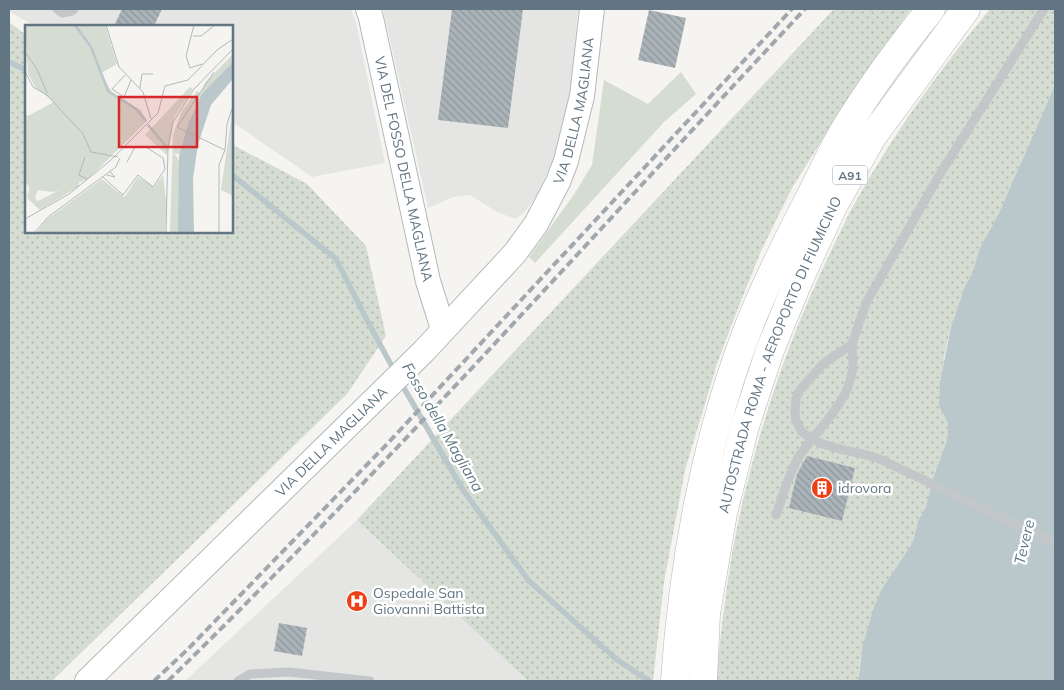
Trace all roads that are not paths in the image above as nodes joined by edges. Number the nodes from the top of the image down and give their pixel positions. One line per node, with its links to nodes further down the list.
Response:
1 (57, 9): 2 (lane)
2 (74, 9)
3 (368, 9): 8 (main road, VIA DEL FOSSO DELLA MAGLIANA)
4 (592, 9): 8 (main road, VIA DELLA MAGLIANA)
5 (931, 9): 15 (highway, AUTOSTRADA ROMA - AEROPORTO DI FIUMICINO / A91)
6 (966, 9): 16 (highway, AUTOSTRADA ROMA - AEROPORTO DI FIUMICINO / A91)
7 (1044, 9): 9 (lane)
8 (443, 329): 12 (main road, VIA DELLA MAGLIANA)
9 (852, 344): 10 (lane); 11 (lane, bridge)
10 (776, 515)
11 (1055, 542)
12 (87, 681)
13 (238, 681): 14 (lane)
14 (370, 681)
15 (675, 681)
16 (703, 681)

